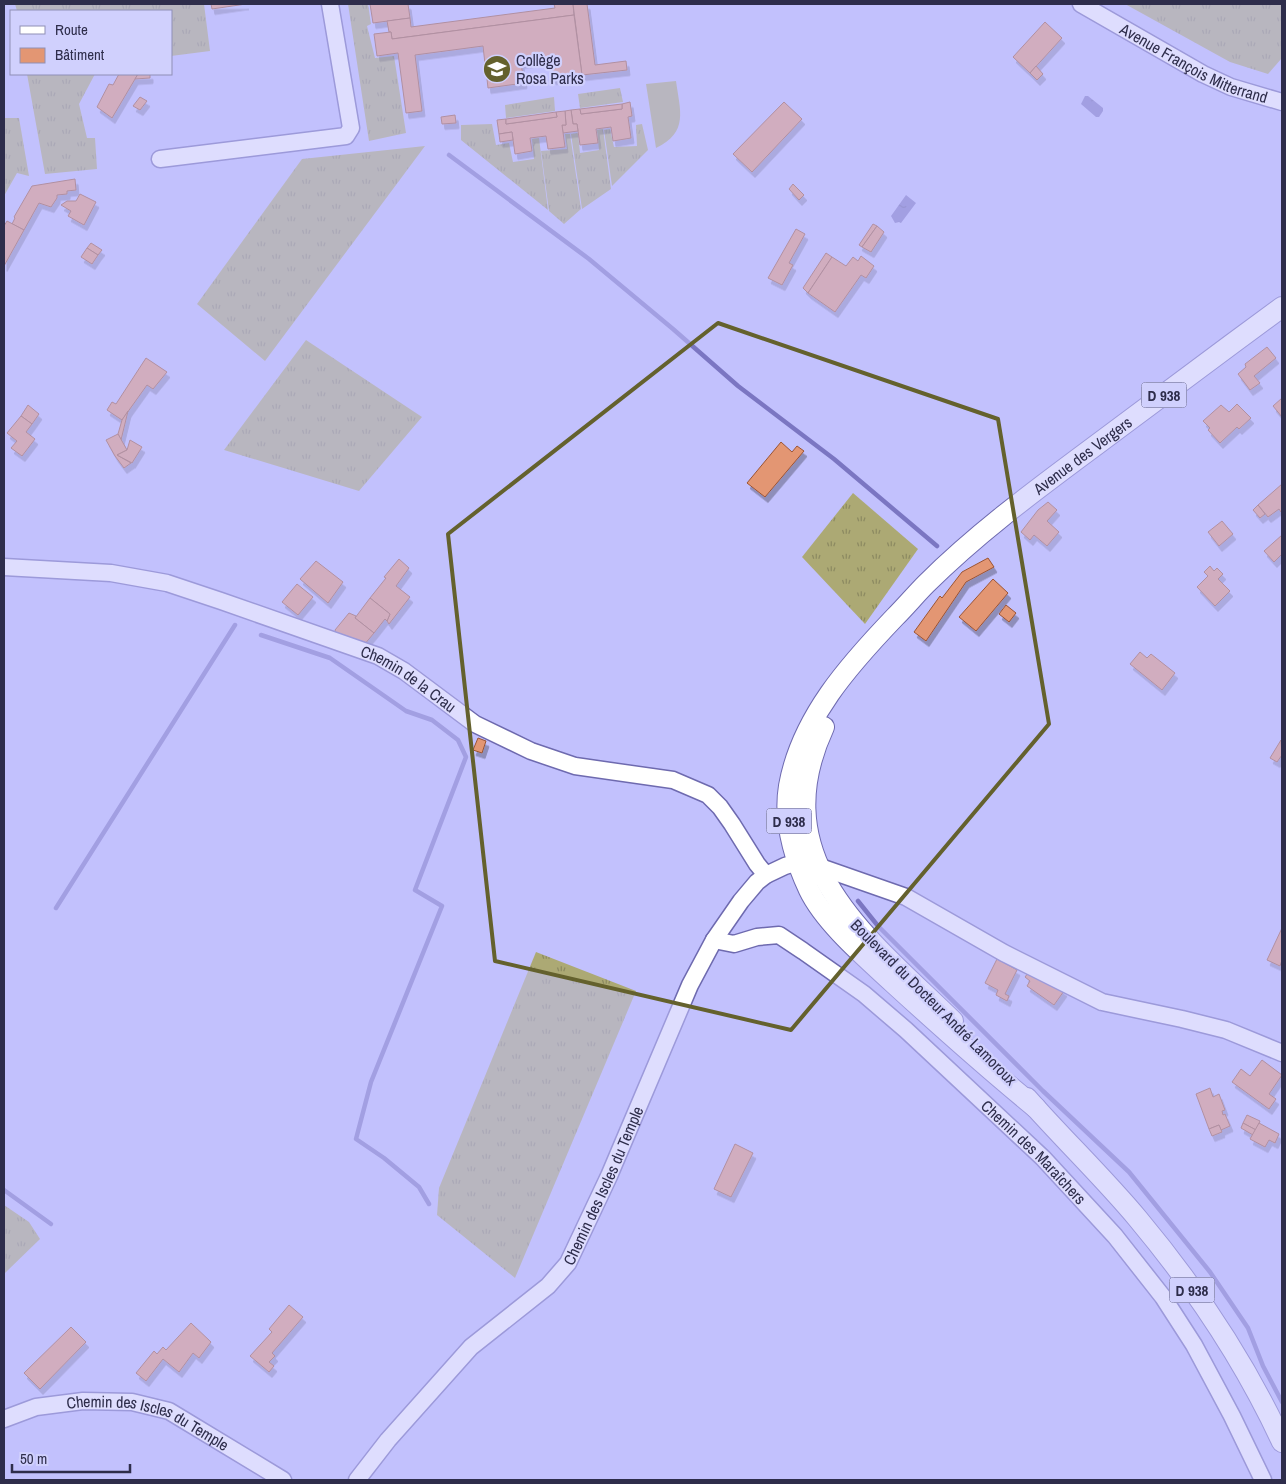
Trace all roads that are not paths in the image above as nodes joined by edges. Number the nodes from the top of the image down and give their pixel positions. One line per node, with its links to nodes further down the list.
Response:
1 (330, 4): 4 (street)
2 (1081, 4): 3 (street, Avenue François Mitterrand)
3 (1282, 102)
4 (160, 159)
5 (1282, 307): 7 (main road, Avenue des Vergers / D 938)
6 (4, 567): 11 (street, Chemin de la Crau)
7 (894, 618): 8 (main road, Boulevard du Docteur André Lamoroux / D 938); 9 (main road, Boulevard du Docteur André Lamoroux / D 938)
8 (808, 830): 9 (street); 10 (main road, Boulevard du Docteur André Lamoroux / D 938)
9 (798, 862): 10 (street); 11 (street, Chemin des Iscles du Temple); 14 (main road, Boulevard du Docteur André Lamoroux / D 938)
10 (819, 867): 13 (street); 14 (main road, Boulevard du Docteur André Lamoroux / D 938)
11 (766, 875): 12 (street, Chemin des Iscles du Temple)
12 (714, 940): 18 (street, Chemin des Iscles du Temple); 19 (street, Chemin des Maraîchers)
13 (1282, 1052)
14 (1036, 1108): 16 (main road, Boulevard du Docteur André Lamoroux / D 938)
15 (4, 1419): 17 (street, Chemin des Iscles du Temple)
16 (1282, 1442)
17 (283, 1480)
18 (357, 1480)
19 (1263, 1480)

